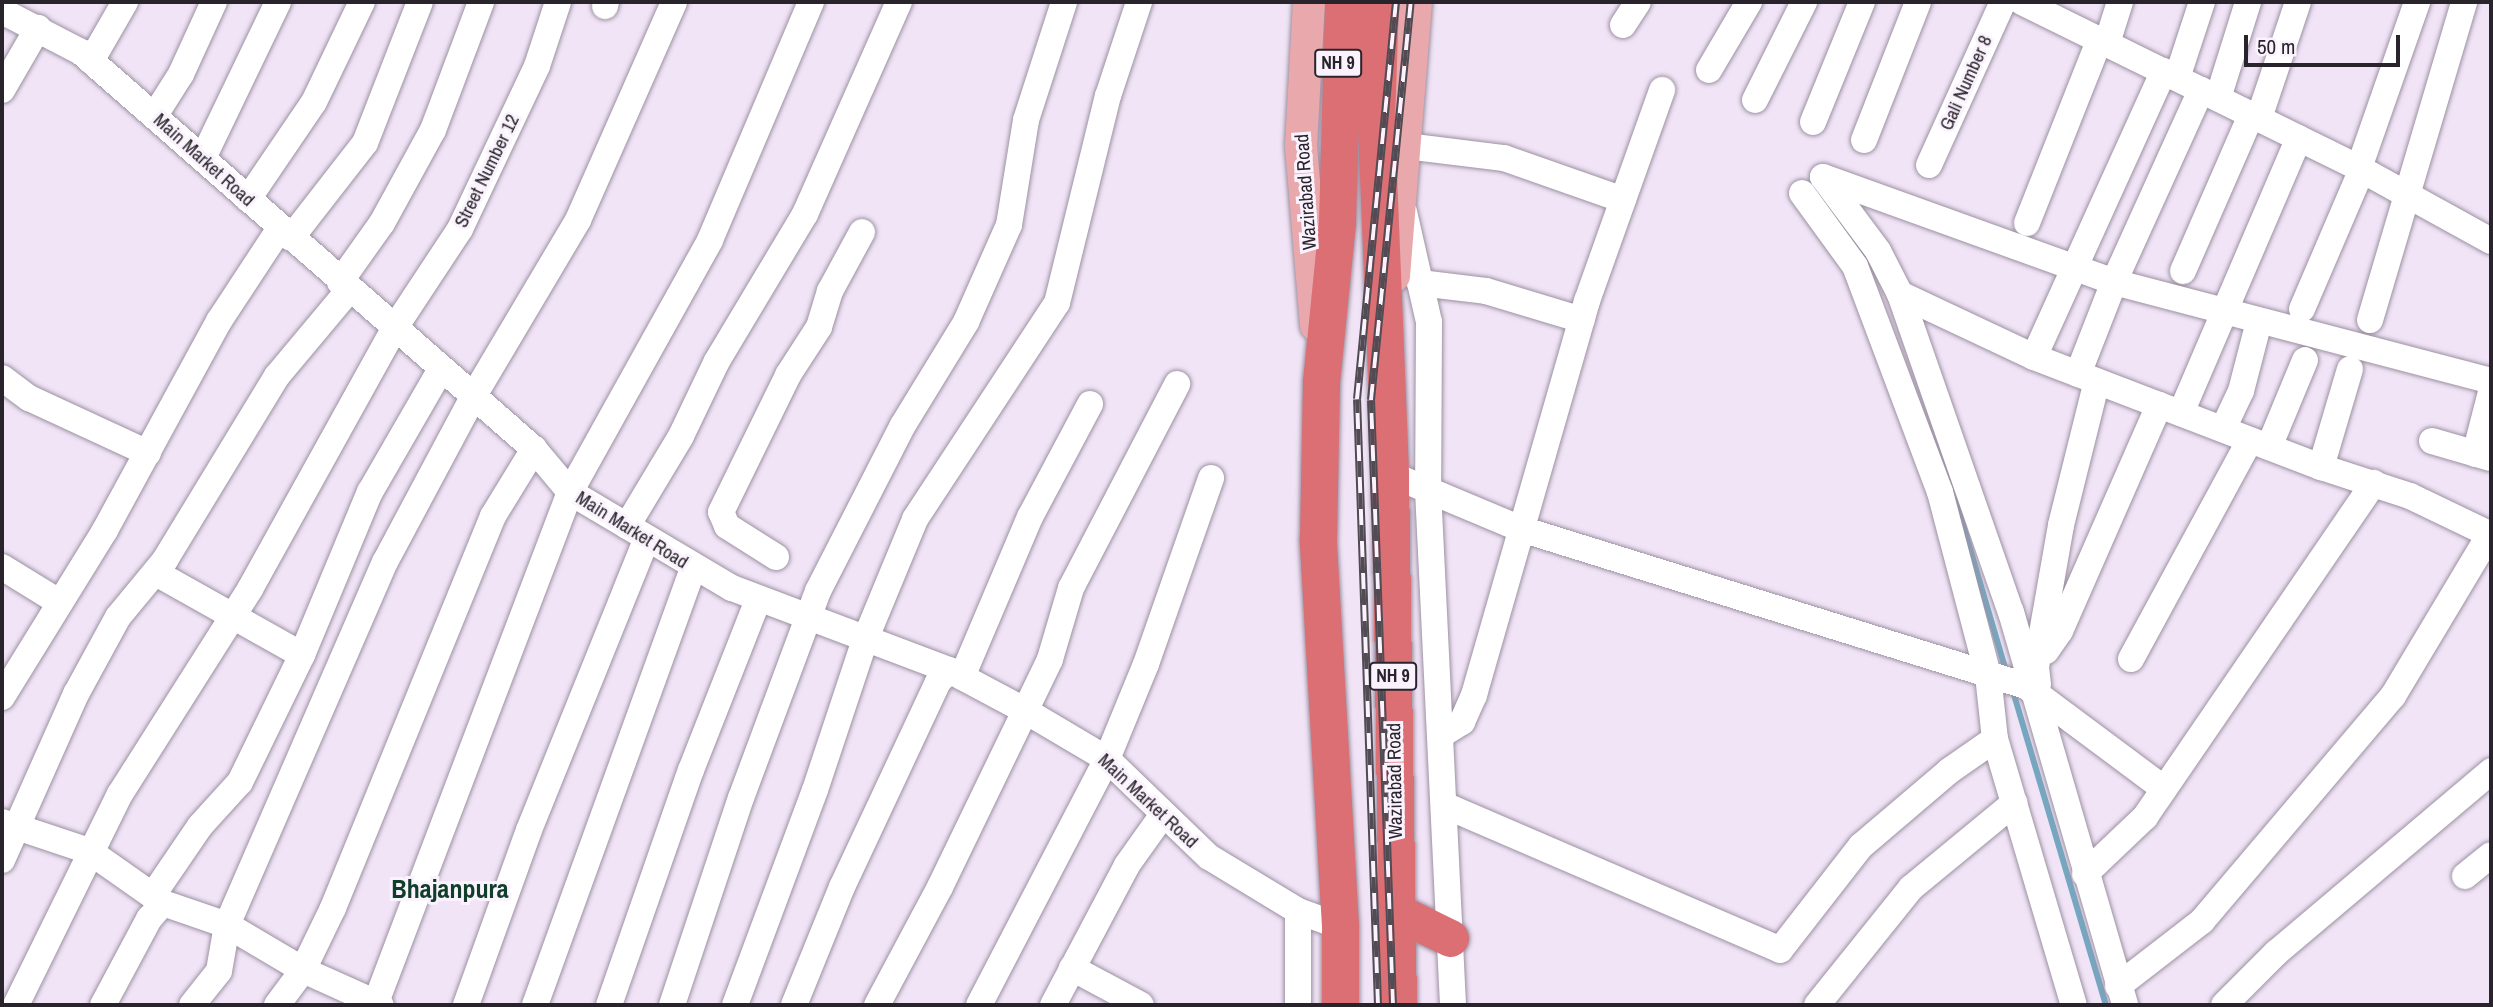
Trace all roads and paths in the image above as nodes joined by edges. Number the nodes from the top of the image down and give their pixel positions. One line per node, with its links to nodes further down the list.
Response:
1 (125, 2): 34 (street)
2 (214, 2): 40 (street)
3 (278, 2): 46 (street)
4 (362, 2): 51 (street)
5 (420, 2): 56 (street)
6 (481, 2): 62 (street)
7 (558, 2): 68 (street, Street Number 12)
8 (674, 2): 81 (street)
9 (811, 2): 95 (street)
10 (899, 2): 97 (street)
11 (1065, 2): 106 (street)
12 (1139, 2): 107 (street)
13 (1310, 2): 78 (main road, Wazirabad Road)
14 (1343, 2): 78 (highway, Wazirabad Road / NH 9)
15 (1381, 2): 70 (highway, Wazirabad Road / NH 9)
16 (1416, 2): 45 (main road, Wazirabad Road)
17 (1638, 2): 32 (street)
18 (1749, 2): 35 (street)
19 (1804, 2): 39 (street)
20 (1861, 2): 42 (street)
21 (1918, 2): 44 (street)
22 (2003, 2): 47 (street, Gali Number 8)
23 (2022, 2): 33 (street)
24 (2120, 2): 33 (street)
25 (2202, 2): 36 (street)
26 (2248, 2): 36 (street)
27 (2298, 2): 41 (street)
28 (2417, 2): 48 (street)
29 (2464, 2): 50 (street)
30 (2, 11): 31 (street, Main Market Road)
31 (33, 18): 34 (street, Main Market Road); 37 (street)
32 (1623, 25)
33 (2104, 41): 36 (street); 54 (street)
34 (92, 61): 40 (street, Main Market Road)
35 (1709, 70)
36 (2190, 84): 41 (street); 58 (street); 60 (street)
37 (2, 90)
38 (1662, 90): 52 (street)
39 (1755, 100)
40 (155, 116): 46 (street, Main Market Road)
41 (2255, 117): 43 (street); 59 (street)
42 (1813, 122)
43 (2299, 138): 48 (street); 65 (street)
44 (1864, 140)
45 (1406, 146): 52 (street); 53 (main road, Wazirabad Road)
46 (203, 158): 51 (street, Main Market Road)
47 (1929, 165)
48 (2360, 169): 50 (street); 64 (street)
49 (1802, 193): 112 (street)
50 (2407, 194): 57 (street); 67 (street)
51 (248, 199): 56 (street, Main Market Road)
52 (1623, 200): 66 (street)
53 (1402, 205): 61 (street); 70 (main road, Wazirabad Road)
54 (2027, 223)
55 (862, 232): 99 (street)
56 (286, 233): 62 (street, Main Market Road); 88 (street)
57 (2491, 241)
58 (2075, 267): 60 (street); 63 (street); 71 (street)
59 (2183, 271)
60 (2114, 282): 65 (street); 76 (street)
61 (1420, 283): 66 (street); 94 (street)
62 (345, 286): 68 (street, Main Market Road); 102 (street)
63 (1900, 294): 71 (street); 112 (street)
64 (2302, 309)
65 (2226, 314): 77 (street); 83 (street)
66 (1582, 320): 96 (street)
67 (2370, 320)
68 (394, 329): 73 (street, Main Market Road); 105 (street, Street Number 12)
69 (2256, 333): 84 (street)
70 (1385, 346): 91 (highway, Wazirabad Road / NH 9)
71 (2034, 357): 76 (street)
72 (2305, 360): 86 (street)
73 (441, 369): 81 (street, Main Market Road); 108 (street)
74 (2350, 369): 90 (street)
75 (2, 378): 88 (street)
76 (2088, 378): 83 (street); 110 (street)
77 (2491, 381)
78 (1321, 382): 133 (highway, Wazirabad Road / NH 9)
79 (1177, 384): 114 (street)
80 (2491, 392): 89 (street)
81 (473, 397): 87 (street, Main Market Road); 132 (street)
82 (1090, 404): 111 (street)
83 (2170, 409): 84 (street); 110 (street)
84 (2223, 429): 86 (street)
85 (2431, 441): 89 (street)
86 (2260, 444): 90 (street); 109 (street)
87 (534, 449): 95 (street, Main Market Road); 136 (street)
88 (148, 453): 104 (street)
89 (2483, 456)
90 (2321, 467): 93 (street)
91 (1390, 474): 94 (street); 131 (highway, Wazirabad Road / NH 9)
92 (1211, 478): 117 (street)
93 (2374, 483): 98 (street); 119 (street)
94 (1428, 490): 96 (street); 115 (street)
95 (570, 492): 97 (street, Main Market Road); 138 (street)
96 (1521, 529): 112 (street); 115 (street)
97 (637, 532): 101 (street, Main Market Road); 143 (street)
98 (2491, 534): 137 (street)
99 (776, 557)
100 (2, 567): 104 (street)
101 (693, 568): 103 (street, Main Market Road); 144 (street)
102 (156, 573): 105 (street); 123 (street)
103 (758, 600): 106 (street, Main Market Road); 145 (street)
104 (59, 602): 113 (street)
105 (231, 618): 108 (street); 124 (street, Street Number 12)
106 (807, 620): 107 (street, Main Market Road); 146 (street)
107 (865, 640): 111 (street, Main Market Road); 147 (street)
108 (302, 655): 129 (street)
109 (2131, 659)
110 (2039, 662): 112 (street)
111 (956, 674): 114 (street, Main Market Road); 148 (street)
112 (2018, 685): 116 (street); 119 (street); 127 (street)
113 (2, 697)
114 (1024, 709): 117 (street, Main Market Road); 149 (street)
115 (1441, 735): 121 (street)
116 (1995, 739): 120 (street); 121 (street)
117 (1107, 759): 122 (street, Main Market Road); 150 (street)
118 (2491, 771): 159 (street)
119 (2164, 789): 127 (street)
120 (2014, 803): 157 (street); 158 (street)
121 (1444, 804): 134 (street)
122 (1162, 816): 130 (street, Main Market Road); 135 (street)
123 (9, 825): 124 (street); 126 (street)
124 (89, 851): 129 (street); 139 (street, Street Number 12)
125 (2491, 855): 128 (street)
126 (2, 860)
127 (2085, 874): 137 (street)
128 (2465, 876)
129 (158, 899): 132 (street); 140 (street)
130 (1298, 911): 133 (street, Main Market Road); 153 (street)
131 (1397, 912): 134 (highway); 155 (highway, Wazirabad Road / NH 9)
132 (227, 925): 136 (street); 141 (street)
133 (1340, 926): 154 (highway, Wazirabad Road / NH 9)
134 (1450, 938): 156 (street)
135 (1072, 968): 151 (street); 152 (street)
136 (303, 970): 138 (street); 142 (street)
137 (2121, 995)
138 (377, 1004)
139 (16, 1005)
140 (103, 1005)
141 (192, 1005)
142 (277, 1005)
143 (466, 1005)
144 (535, 1005)
145 (609, 1005)
146 (672, 1005)
147 (734, 1005)
148 (794, 1005)
149 (877, 1005)
150 (979, 1005)
151 (1053, 1005)
152 (1141, 1005)
153 (1298, 1005)
154 (1340, 1005)
155 (1398, 1005)
156 (1453, 1005)
157 (1817, 1005)
158 (2074, 1005)
159 (2224, 1005)

